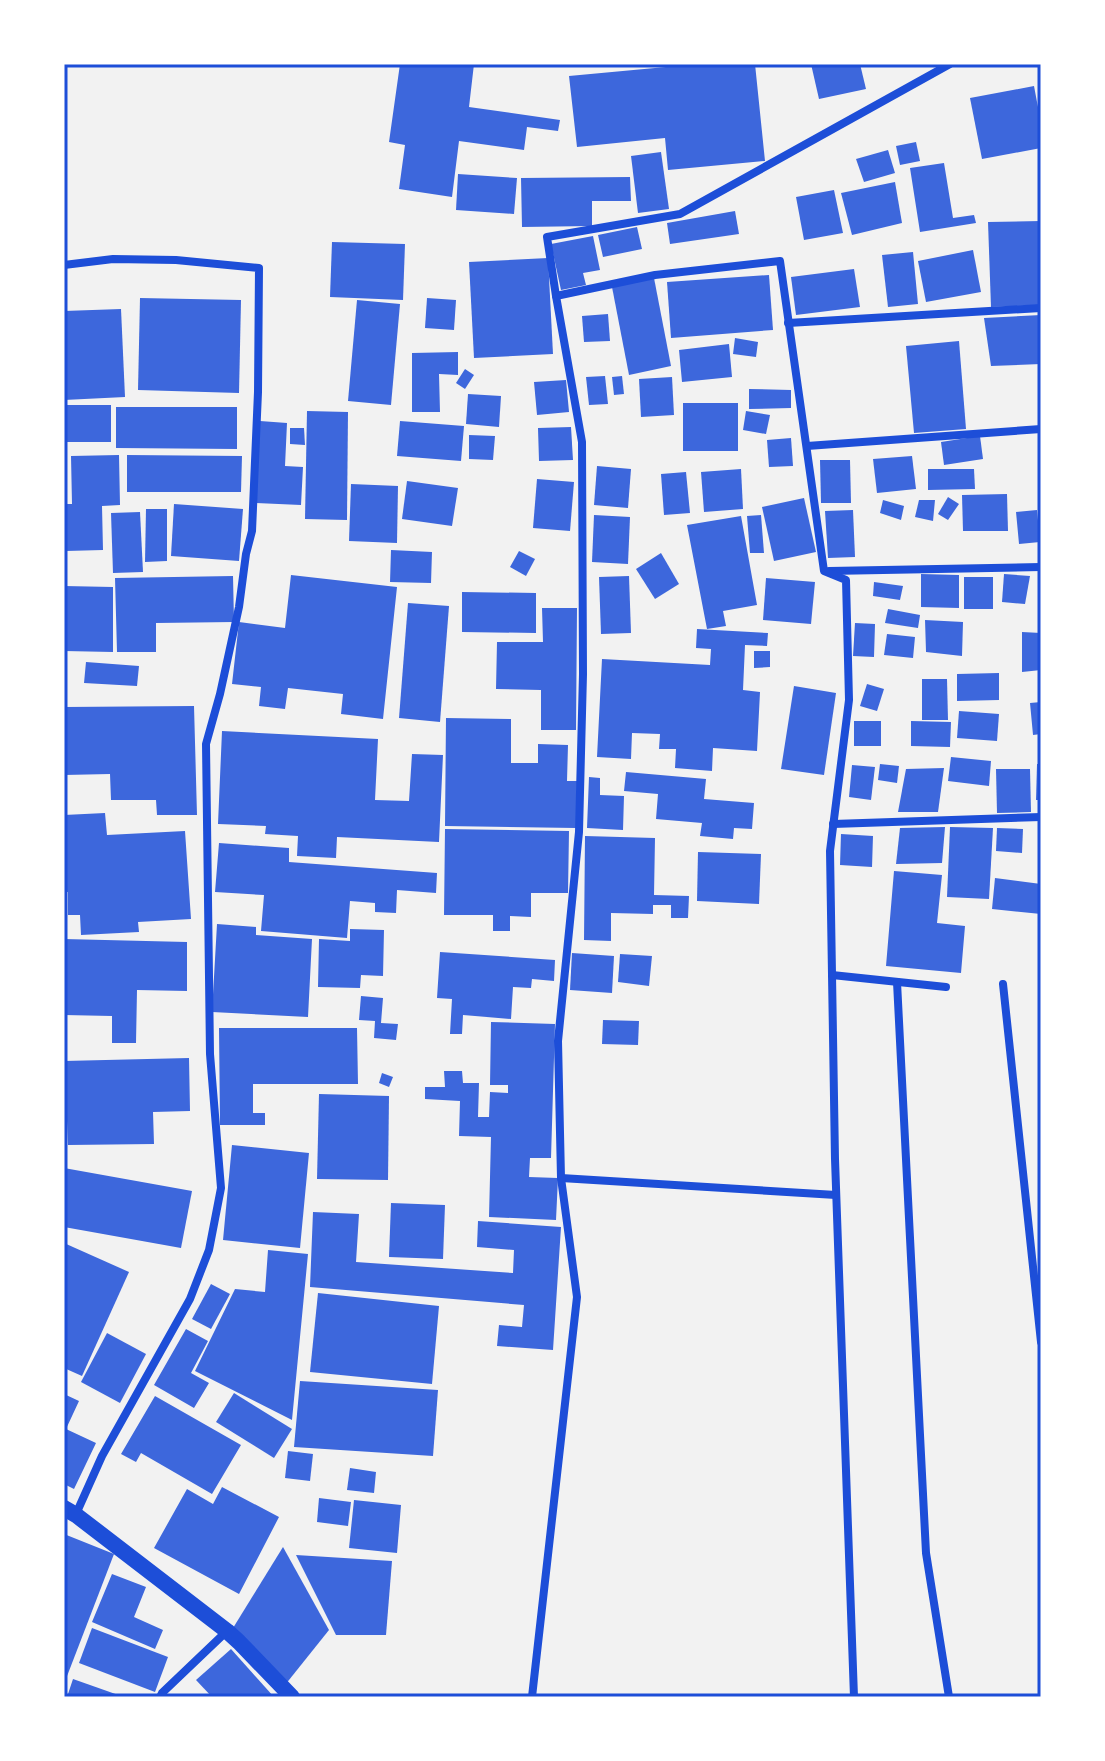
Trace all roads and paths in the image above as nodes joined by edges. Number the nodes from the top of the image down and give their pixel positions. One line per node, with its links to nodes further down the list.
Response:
1 (950, 64): 3 (street)
2 (64, 265): 19 (street)
3 (556, 296): 5 (street); 16 (street)
4 (1041, 308): 5 (street)
5 (788, 323): 7 (street)
6 (1041, 429): 7 (street)
7 (807, 446): 9 (street)
8 (1041, 567): 9 (street)
9 (824, 571): 11 (street)
10 (1041, 817): 11 (street)
11 (833, 824): 12 (street)
12 (832, 975): 13 (street); 17 (street)
13 (897, 982): 15 (street); 25 (street)
14 (1003, 984): 18 (street)
15 (946, 987)
16 (561, 1178): 17 (street); 23 (street)
17 (836, 1195): 24 (street)
18 (1041, 1342)
19 (70, 1512): 20 (main road)
20 (227, 1631): 21 (street); 22 (main road)
21 (160, 1697)
22 (292, 1697)
23 (532, 1697)
24 (854, 1697)
25 (949, 1697)

